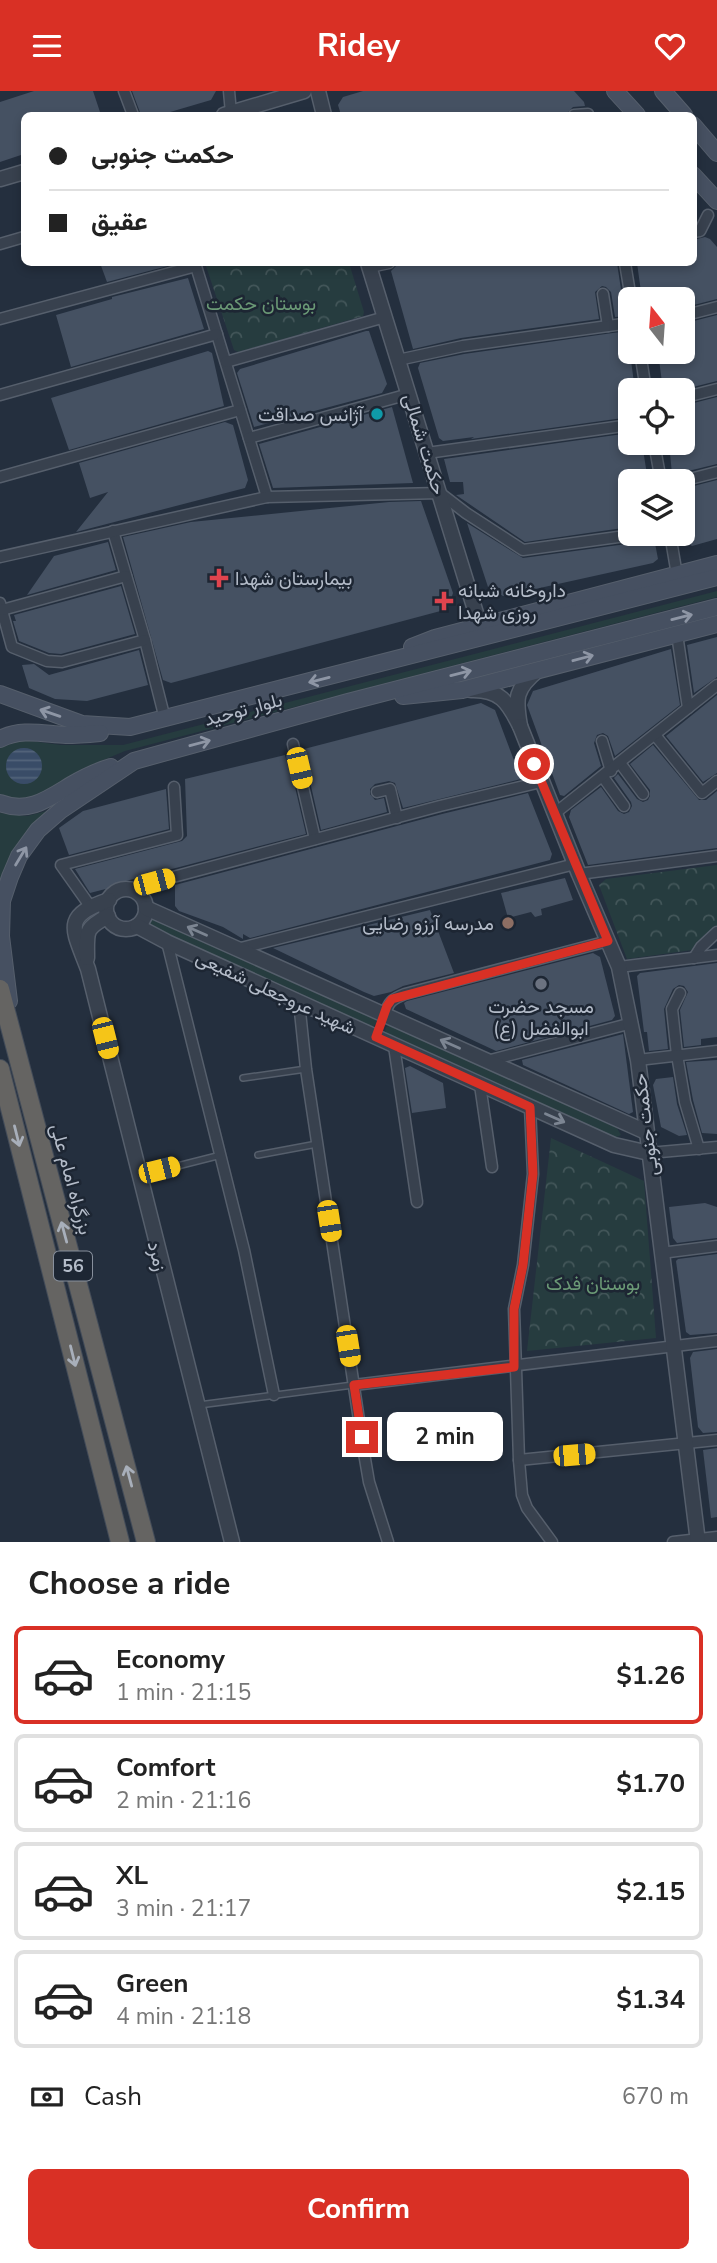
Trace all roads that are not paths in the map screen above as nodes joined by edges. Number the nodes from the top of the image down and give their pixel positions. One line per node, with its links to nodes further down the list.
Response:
1 (124, 91): 7 (street)
2 (229, 91): 8 (street)
3 (304, 91): 9 (street)
4 (318, 91): 10 (street)
5 (615, 91): 11 (main road)
6 (663, 91): 12 (main road)
7 (132, 112)
8 (228, 112)
9 (235, 112)
10 (323, 112)
11 (635, 112)
12 (681, 112)
13 (697, 129): 15 (street)
14 (697, 130): 16 (main road)
15 (717, 135)
16 (717, 153)
17 (21, 173): 18 (street)
18 (0, 179)
19 (697, 182): 20 (main road)
20 (713, 208): 21 (street)
21 (697, 231)
22 (21, 238): 23 (street)
23 (0, 244)
24 (189, 266): 33 (street)
25 (197, 266): 36 (street)
26 (369, 266): 32 (street, حکمت شمالی)
27 (626, 266): 28 (street)
28 (629, 287)
29 (603, 294): 35 (street)
30 (717, 307): 31 (street)
31 (695, 313)
32 (385, 317): 37 (street, حکمت شمالی); 38 (street)
33 (0, 319)
34 (618, 325): 35 (street)
35 (608, 326): 37 (street)
36 (217, 334): 38 (street); 41 (street)
37 (398, 360): 40 (street, حکمت شمالی)
38 (226, 362): 43 (street)
39 (717, 389): 42 (street)
40 (409, 394): 45 (street); 46 (street, حکمت شمالی)
41 (0, 395)
42 (695, 395)
43 (240, 409): 45 (street); 48 (street)
44 (618, 427): 46 (street)
45 (249, 438): 51 (street)
46 (427, 453): 50 (street, حکمت شمالی)
47 (717, 472): 49 (street)
48 (0, 477)
49 (695, 478)
50 (440, 493): 51 (street); 53 (street); 63 (street, حکمت شمالی)
51 (267, 497): 52 (street)
52 (113, 531): 55 (street); 58 (street)
53 (618, 537)
54 (672, 546): 57 (street)
55 (0, 557)
56 (717, 564): 57 (main road)
57 (677, 575): 63 (main road)
58 (125, 576): 60 (street); 64 (street)
59 (717, 577): 67 (main road, بلوار توحید)
60 (1, 607): 64 (street)
61 (717, 607): 71 (main road, بلوار توحید, one-way to 61)
62 (717, 624): 66 (main road, one-way to 62)
63 (480, 626): 67 (main road)
64 (145, 640): 73 (street)
65 (678, 641): 72 (street)
66 (538, 670): 69 (main road); 74 (street)
67 (344, 673): 73 (main road, بلوار توحید, one-way to 73)
68 (717, 685): 72 (street)
69 (462, 690): 71 (main road); 74 (street)
70 (0, 694): 75 (main road, بلوار توحید, one-way to 70)
71 (348, 702): 80 (main road, بلوار توحید, one-way to 71)
72 (688, 708): 76 (street)
73 (165, 719): 75 (main road, بلوار توحید)
74 (520, 726): 83 (street, حکمت جنوبی)
75 (130, 727): 77 (main road)
76 (654, 735): 81 (street); 82 (street)
77 (0, 739)
78 (602, 741): 81 (street)
79 (293, 744): 91 (street)
80 (134, 761): 87 (main road); 119 (main road, بلوار توحید, one-way to 80)
81 (612, 770): 86 (street); 88 (street); 89 (street)
82 (717, 781)
83 (541, 782): 89 (street, حکمت جنوبی); 90 (street)
84 (174, 787): 96 (street)
85 (377, 792): 90 (street)
86 (643, 794)
87 (0, 803)
88 (624, 806)
89 (554, 814): 93 (street, حکمت جنوبی)
90 (397, 818): 91 (street)
91 (315, 839): 94 (street)
92 (717, 856): 93 (street)
93 (577, 869): 101 (street, حکمت جنوبی); 103 (street)
94 (128, 889): 95 (street); 97 (street)
95 (109, 899): 96 (street); 98 (street)
96 (90, 906): 107 (street, زمرد)
97 (146, 908): 99 (street); 103 (street, شهید عروجعلی شفیعی, one-way to 97)
98 (108, 916): 99 (street); 107 (street, زمرد)
99 (137, 926): 102 (street, شهید عروجعلی شفیعی)
100 (717, 932): 105 (street)
101 (608, 941): 106 (street, حکمت جنوبی); 111 (street)
102 (167, 942): 110 (street, شهید عروجعلی شفیعی); 132 (street)
103 (237, 949): 111 (street, شهید عروجعلی شفیعی)
104 (717, 955): 105 (street)
105 (694, 958): 106 (street)
106 (619, 967): 112 (street, حکمت جنوبی)
107 (88, 969): 135 (street, زمرد)
108 (0, 989): 119 (highway, بزرگراه امام علی / 56)
109 (680, 993): 116 (street)
110 (299, 1002): 113 (street, شهید عروجعلی شفیعی); 121 (street)
111 (385, 1015): 113 (street); 117 (street, شهید عروجعلی شفیعی, one-way to 111)
112 (632, 1023): 117 (street); 118 (street, حکمت جنوبی)
113 (376, 1037): 114 (street, شهید عروجعلی شفیعی)
114 (394, 1046): 123 (street, شهید عروجعلی شفیعی); 136 (street)
115 (717, 1051): 116 (street)
116 (677, 1055): 118 (street); 130 (street)
117 (487, 1061): 125 (street, شهید عروجعلی شفیعی)
118 (638, 1061): 126 (street, حکمت جنوبی)
119 (20, 1066): 151 (highway, بزرگراه امام علی / 56, one-way to 119)
120 (0, 1069): 150 (highway, 56, one-way to 150)
121 (306, 1069): 122 (lane); 127 (street)
122 (243, 1078)
123 (480, 1085): 124 (street, شهید عروجعلی شفیعی); 134 (street)
124 (530, 1107): 128 (street, شهید عروجعلی شفیعی, one-way to 128); 141 (street)
125 (622, 1121): 126 (street, شهید عروجعلی شفیعی); 128 (street)
126 (646, 1132): 131 (street, حکمت جنوبی)
127 (318, 1144): 133 (lane); 142 (street)
128 (614, 1145): 131 (street, شهید عروجعلی شفیعی)
129 (717, 1146): 130 (street)
130 (699, 1149): 131 (street)
131 (649, 1153): 138 (street, حکمت جنوبی)
132 (220, 1155): 135 (lane); 143 (street)
133 (258, 1155)
134 (492, 1167)
135 (138, 1175): 144 (street, زمرد)
136 (417, 1202)
137 (717, 1246): 138 (street)
138 (661, 1253): 140 (street, حکمت جنوبی)
139 (717, 1341): 140 (street)
140 (673, 1346): 141 (street); 146 (street, حکمت جنوبی)
141 (514, 1367): 142 (street); 147 (street)
142 (354, 1385): 143 (lane); 153 (street)
143 (274, 1395): 144 (lane)
144 (196, 1405): 152 (street, زمرد)
145 (717, 1440): 146 (street)
146 (685, 1444): 147 (street); 149 (street, حکمت جنوبی)
147 (519, 1460): 154 (street)
148 (717, 1537): 149 (street)
149 (698, 1541): 155 (street)
150 (120, 1542)
151 (146, 1542)
152 (232, 1542)
153 (388, 1542)
154 (552, 1542)
155 (673, 1542)

